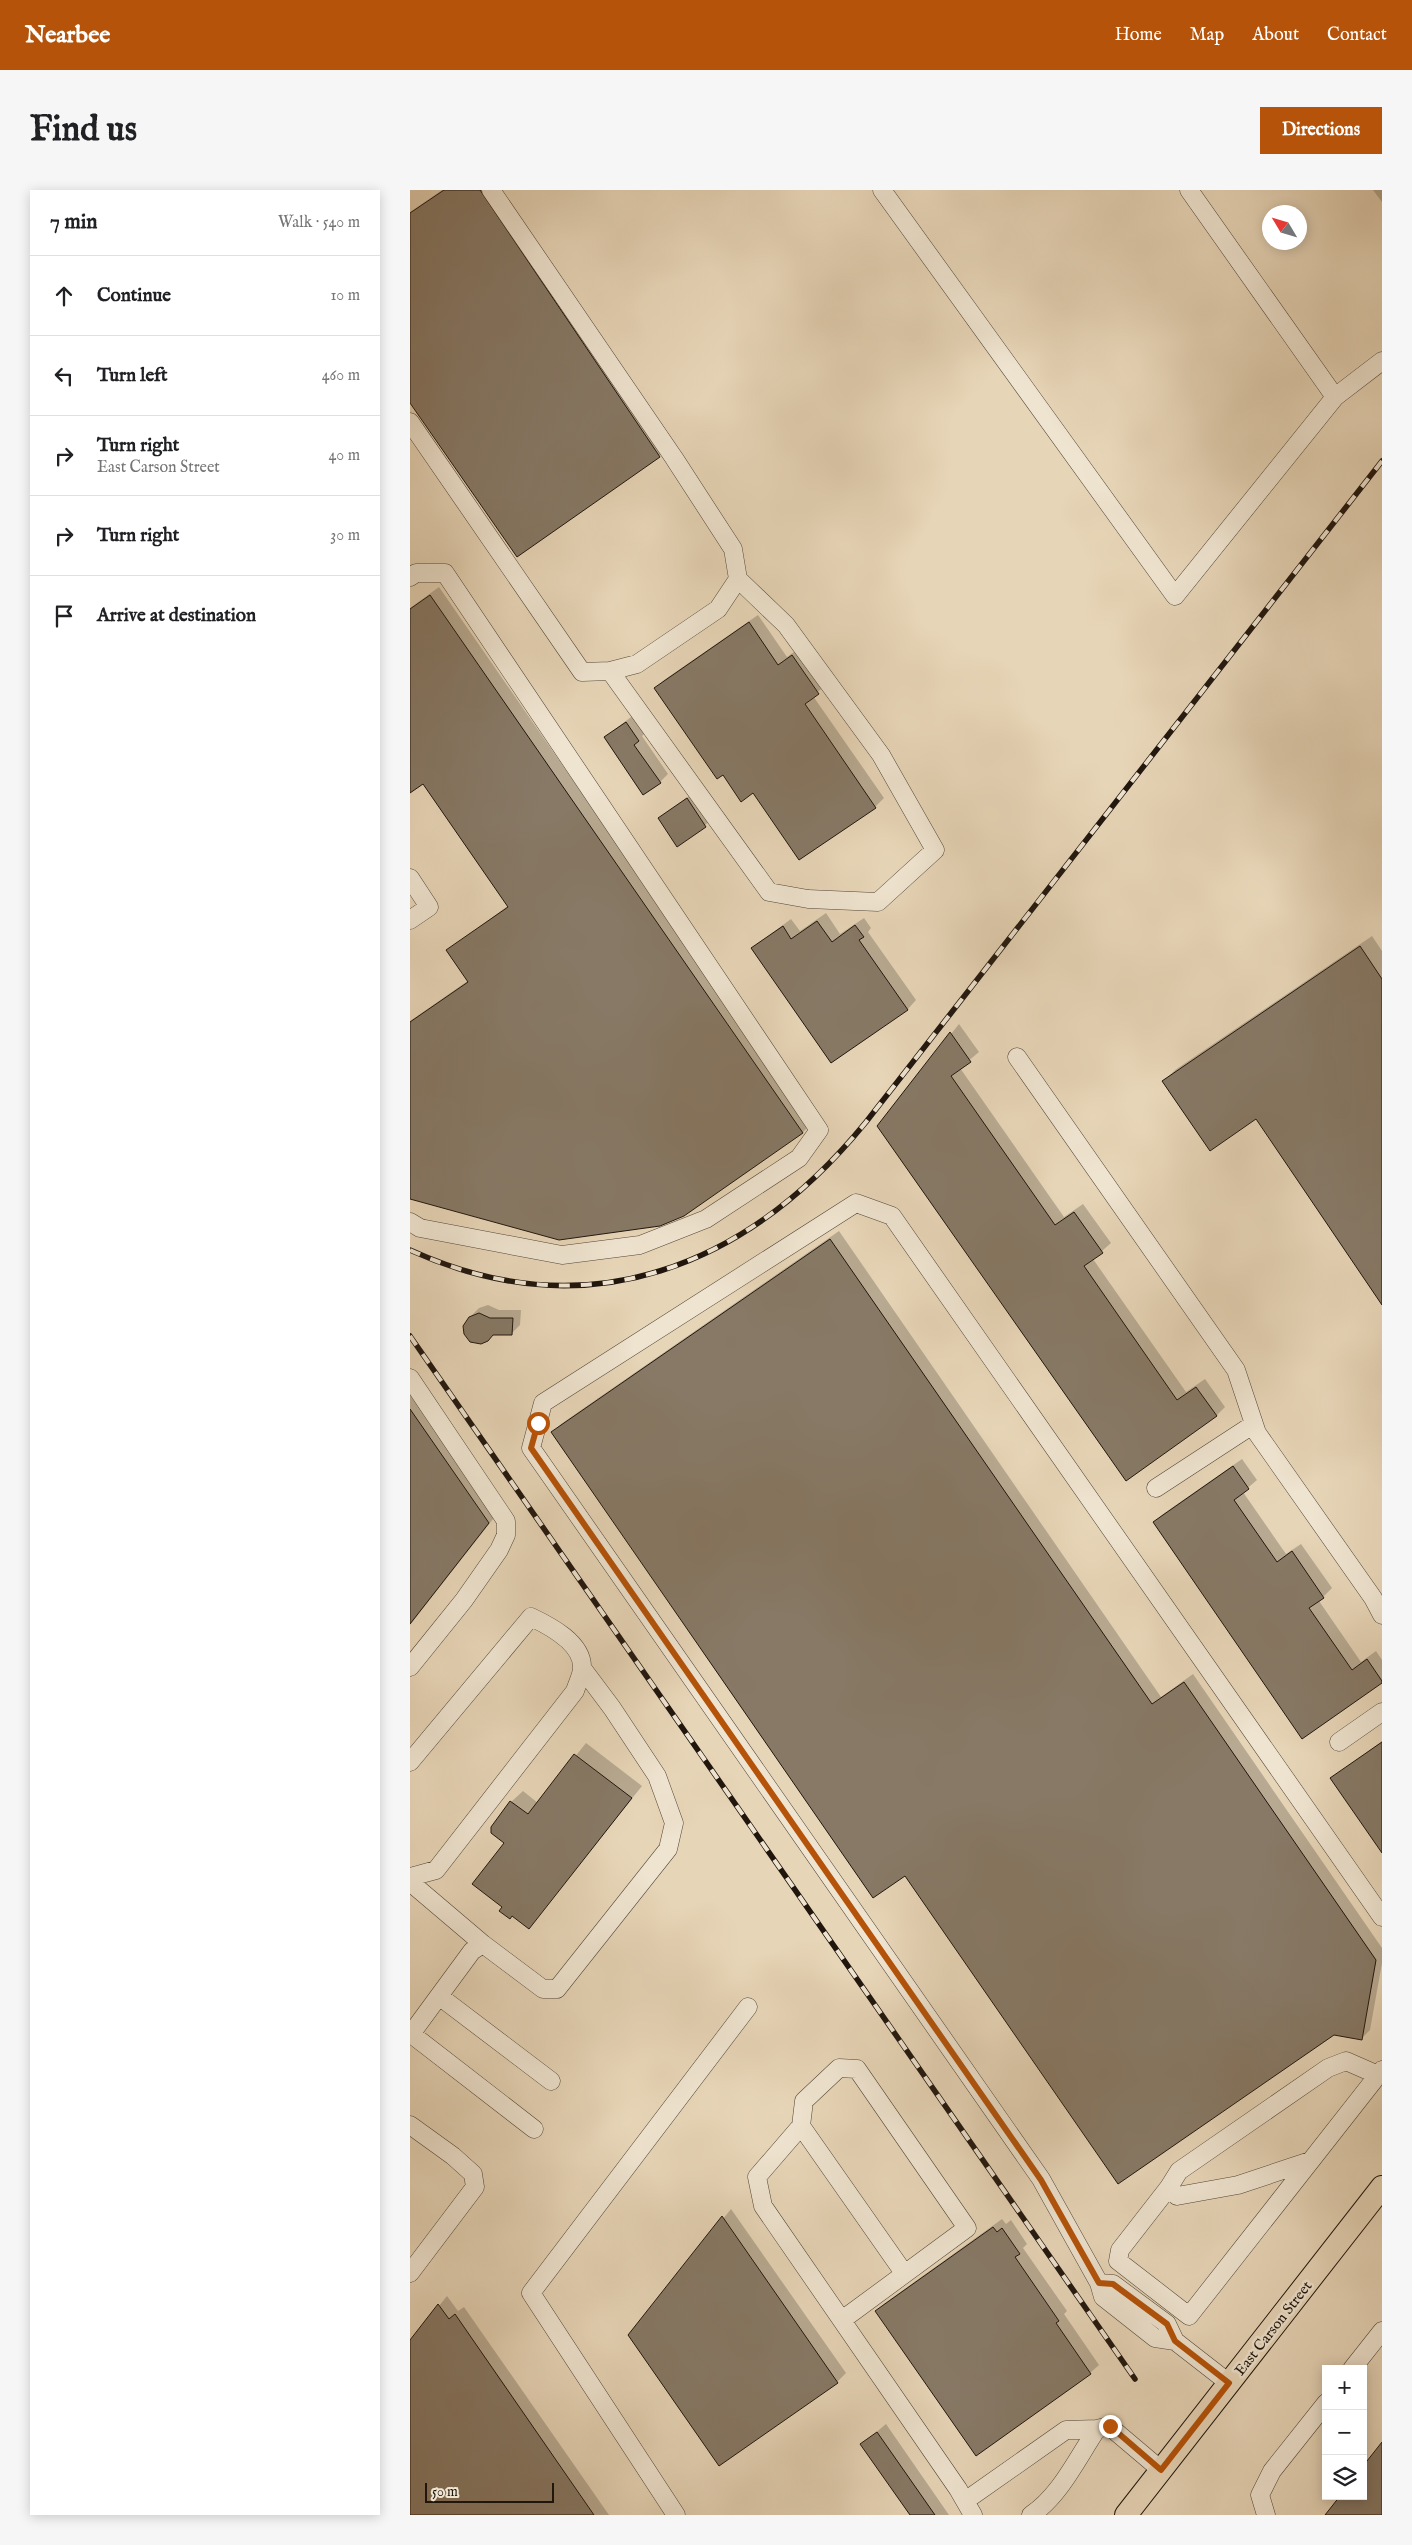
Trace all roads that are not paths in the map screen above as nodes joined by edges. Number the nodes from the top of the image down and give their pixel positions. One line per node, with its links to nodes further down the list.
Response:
1 (491, 190): 8 (lane)
2 (882, 190): 5 (lane)
3 (1189, 190): 5 (lane)
4 (1382, 361): 5 (lane)
5 (1335, 397)
6 (410, 422): 9 (lane)
7 (410, 577): 13 (lane)
8 (738, 579): 9 (lane); 9 (lane)
9 (610, 671)
10 (410, 878): 11 (lane)
11 (410, 920)
12 (1017, 1057): 15 (lane)
13 (410, 1222)
14 (410, 1378): 18 (lane)
15 (1254, 1424): 16 (lane); 17 (lane)
16 (1156, 1488)
17 (1382, 1615)
18 (410, 1667)
19 (582, 1668): 22 (lane); 23 (lane); 26 (lane)
20 (1382, 1712): 21 (lane)
21 (1339, 1742)
22 (410, 1762)
23 (410, 1877)
24 (410, 1882): 26 (lane)
25 (1382, 1917): 43 (lane)
26 (483, 1944): 27 (lane)
27 (439, 1996): 29 (lane); 31 (lane)
28 (748, 2007): 48 (lane)
29 (410, 2033): 34 (lane)
30 (1380, 2072): 35 (lane); 37 (lane)
31 (551, 2081)
32 (410, 2125): 38 (lane)
33 (802, 2126): 39 (lane); 39 (lane); 40 (lane)
34 (534, 2128)
35 (1310, 2161): 37 (lane); 37 (lane)
36 (1382, 2187): 43 (main road, East Carson Street)
37 (1169, 2188)
38 (410, 2273)
39 (904, 2273): 40 (lane)
40 (842, 2320): 47 (lane)
41 (1382, 2331): 42 (lane)
42 (1355, 2365)
43 (1229, 2383): 46 (main road, East Carson Street)
44 (1322, 2408): 51 (lane)
45 (1097, 2429): 46 (lane); 47 (lane); 49 (lane)
46 (1161, 2470): 50 (main road, East Carson Street)
47 (969, 2508)
48 (676, 2515)
49 (1031, 2515)
50 (1126, 2515)
51 (1266, 2515)

